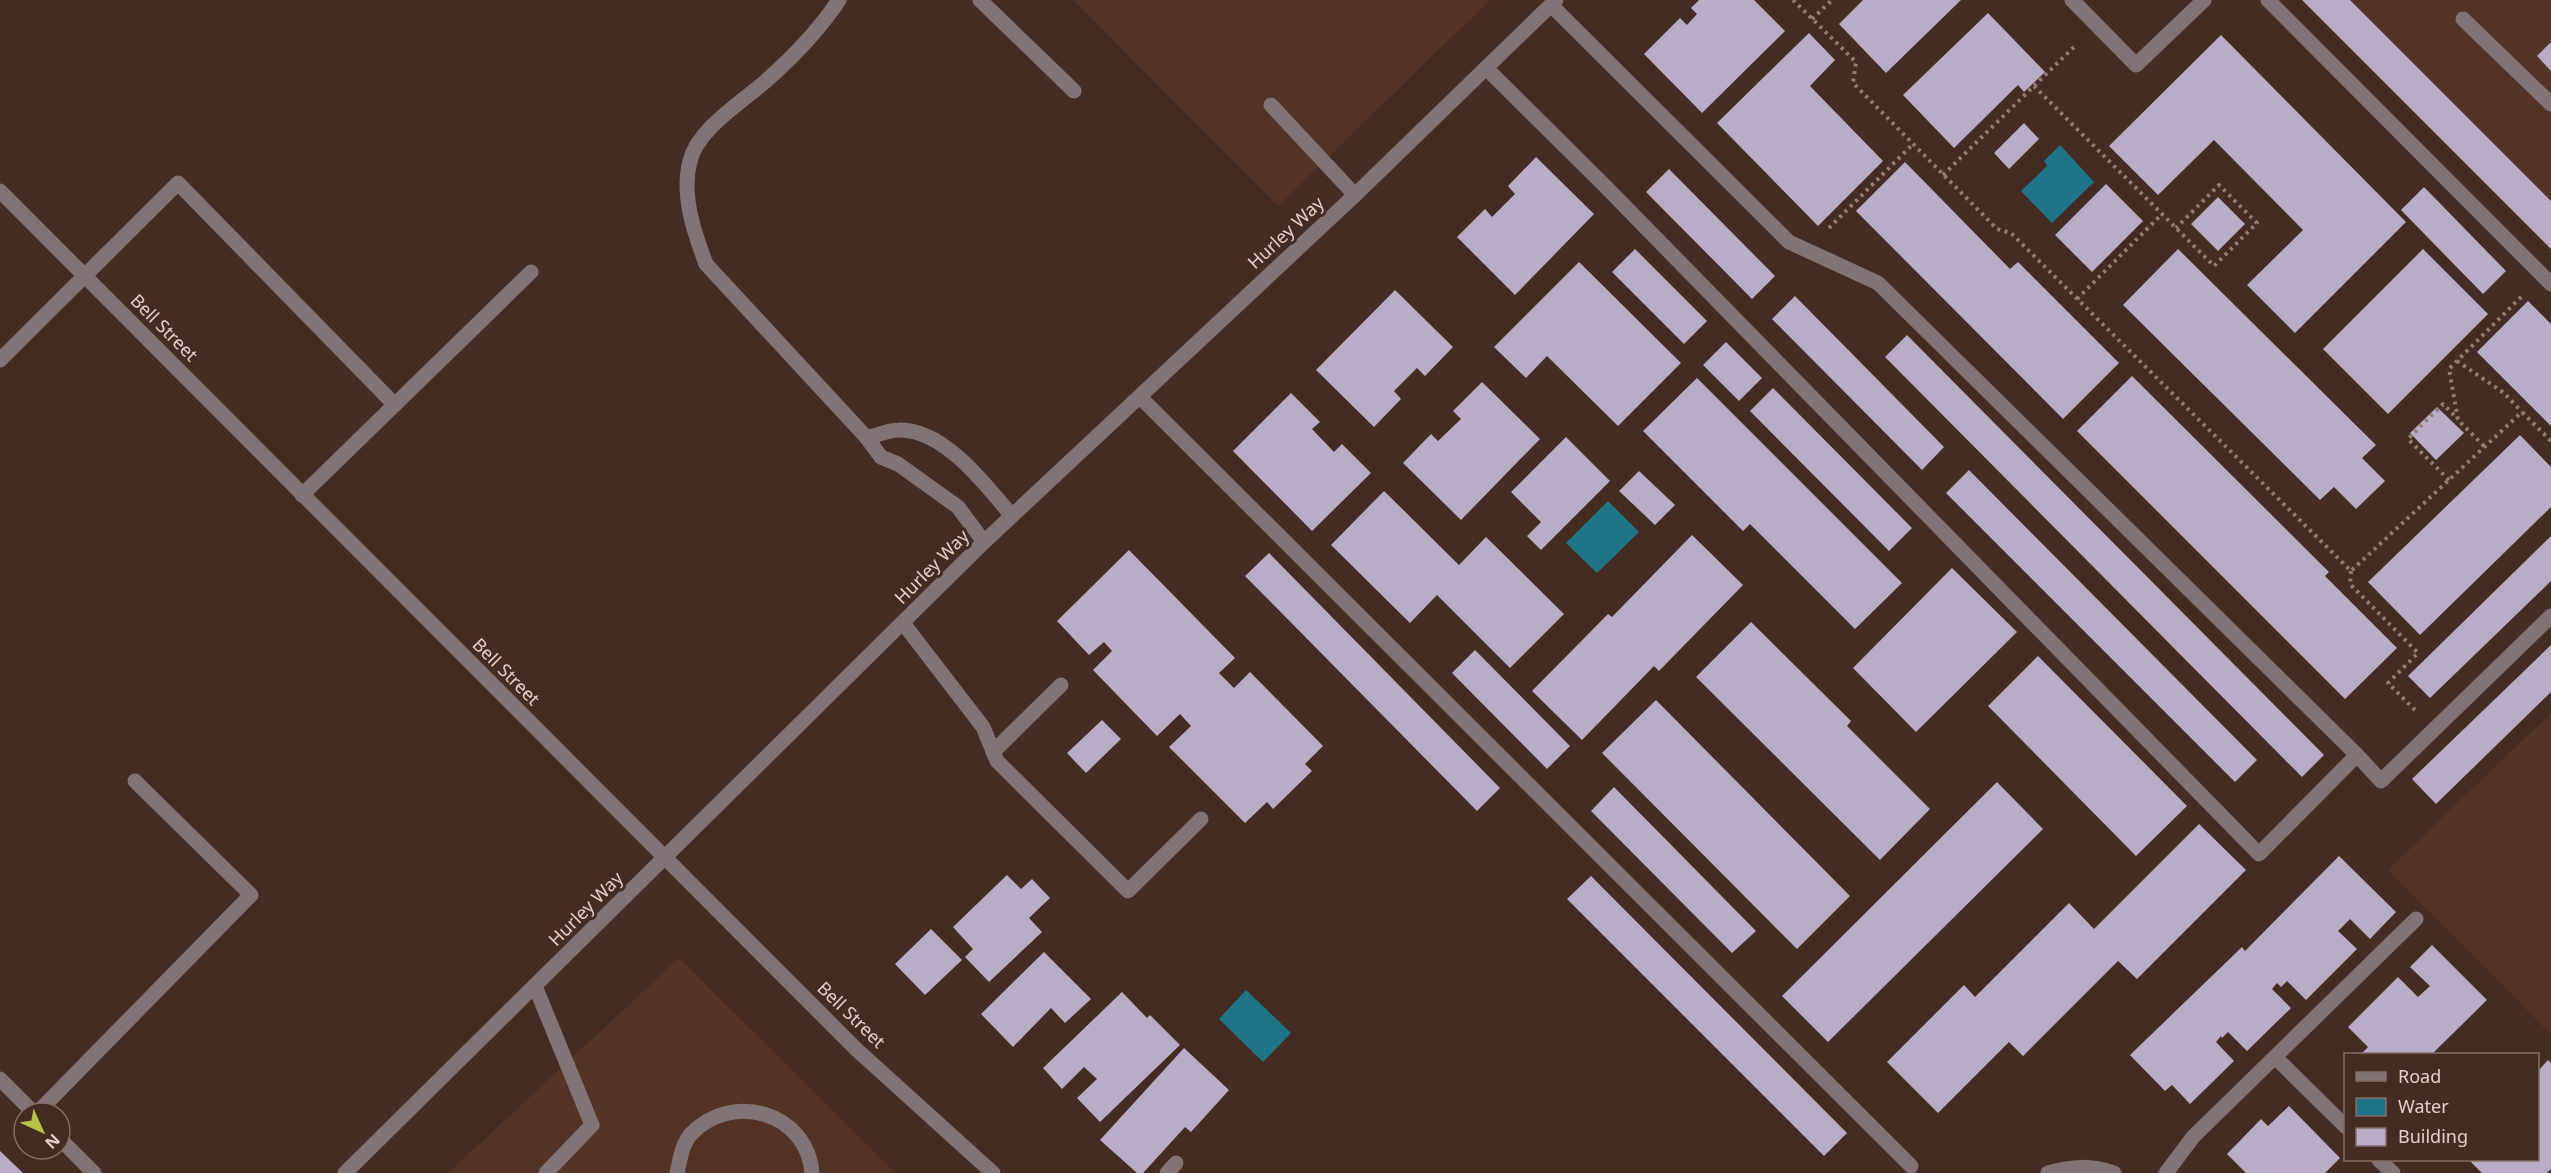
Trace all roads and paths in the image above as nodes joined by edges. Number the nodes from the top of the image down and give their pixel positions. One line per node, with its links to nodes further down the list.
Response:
1 (839, 0): 34 (street)
2 (980, 0): 14 (street)
3 (1793, 0): 9 (path)
4 (1832, 0): 9 (path)
5 (2072, 0): 11 (street)
6 (2204, 0): 11 (street)
7 (2268, 0): 26 (street)
8 (1554, 2): 12 (street, Hurley Way); 23 (street)
9 (1812, 19): 17 (path)
10 (2463, 19): 15 (street)
11 (2096, 25): 13 (path)
12 (1486, 68): 20 (street, Hurley Way); 47 (street)
13 (2034, 86): 18 (path); 21 (path)
14 (1074, 92)
15 (2551, 104)
16 (1271, 105): 20 (street)
17 (1913, 144): 18 (path); 23 (path)
18 (1943, 175): 27 (path)
19 (0, 191): 25 (street, Bell Street)
20 (1355, 195): 30 (street, Hurley Way)
21 (2162, 214): 22 (path); 27 (path)
22 (2176, 228): 22 (path)
23 (1807, 250): 47 (street)
24 (531, 272): 31 (street)
25 (85, 276): 28 (street); 31 (street); 38 (street, Bell Street)
26 (2547, 280): 29 (path)
27 (2077, 299): 41 (path)
28 (0, 360)
29 (2457, 361): 32 (path); 33 (path)
30 (1140, 397): 39 (street, Hurley Way); 60 (street)
31 (395, 405): 38 (street)
32 (2522, 412): 35 (path); 36 (path)
33 (2458, 420): 36 (path); 37 (path)
34 (867, 438): 39 (street); 40 (street)
35 (2551, 441)
36 (2484, 446): 37 (path)
37 (2449, 480): 41 (path)
38 (303, 495): 50 (street, Bell Street)
39 (1012, 516): 40 (street, Hurley Way)
40 (984, 543): 43 (street, Hurley Way)
41 (2351, 572): 45 (path)
42 (2551, 616): 45 (street)
43 (903, 623): 46 (street); 50 (street, Hurley Way)
44 (1061, 685): 46 (street)
45 (2434, 729): 47 (street)
46 (993, 752): 49 (street)
47 (2357, 755)
48 (135, 781): 56 (street)
49 (1201, 819)
50 (664, 859): 52 (street, Hurley Way); 66 (street, Bell Street)
51 (2416, 919): 53 (street)
52 (535, 986): 62 (street, Hurley Way); 63 (street)
53 (2275, 1057): 57 (street); 69 (street)
54 (0, 1079): 55 (street)
55 (23, 1101)
56 (48, 1101)
57 (2344, 1125)
58 (72, 1151): 61 (street)
59 (2380, 1161): 70 (street)
60 (1911, 1166)
61 (94, 1173)
62 (345, 1173)
63 (546, 1173)
64 (677, 1173): 65 (street)
65 (812, 1173)
66 (993, 1173)
67 (2048, 1173): 68 (street)
68 (2114, 1173)
69 (2166, 1173)
70 (2392, 1173)

